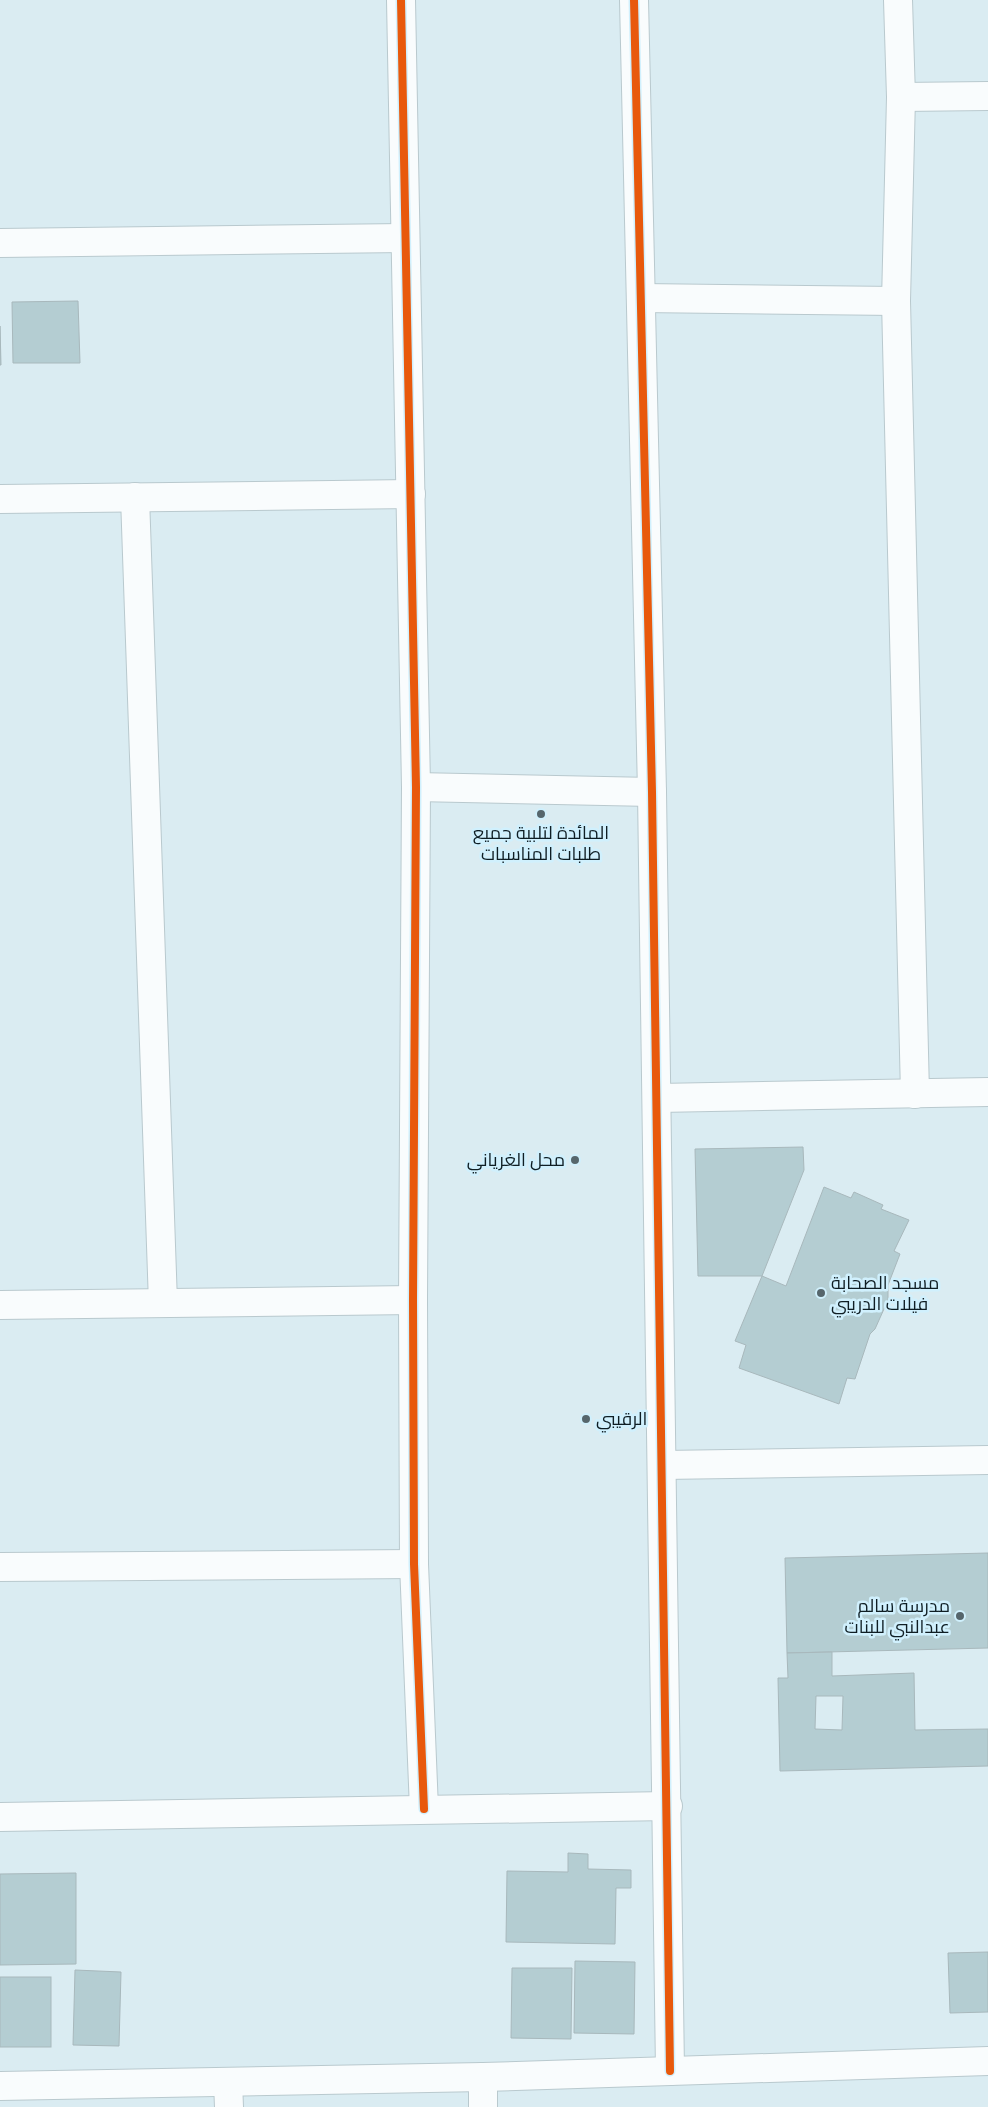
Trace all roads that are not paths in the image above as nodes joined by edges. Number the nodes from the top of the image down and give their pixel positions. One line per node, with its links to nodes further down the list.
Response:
1 (401, 0): 6 (street)
2 (634, 0): 8 (street)
3 (898, 0): 5 (street)
4 (988, 96): 5 (street)
5 (901, 97): 9 (street)
6 (405, 238): 7 (street); 10 (street)
7 (0, 243)
8 (641, 298): 9 (street); 14 (street)
9 (896, 300): 16 (street)
10 (411, 494): 11 (street); 13 (street)
11 (135, 498): 12 (street); 19 (street)
12 (0, 500)
13 (416, 787): 14 (street); 18 (street)
14 (652, 792): 17 (street)
15 (988, 1092): 16 (street)
16 (915, 1094): 17 (street)
17 (658, 1098): 22 (street)
18 (413, 1300): 19 (street); 23 (street)
19 (163, 1303): 20 (street)
20 (0, 1305)
21 (988, 1460): 22 (street)
22 (663, 1465): 25 (street)
23 (414, 1564): 24 (street); 26 (street)
24 (0, 1567)
25 (668, 1806): 26 (street); 29 (street)
26 (424, 1809): 27 (street)
27 (0, 1817)
28 (988, 2061): 29 (street)
29 (670, 2071): 30 (street)
30 (482, 2077): 32 (street); 33 (street)
31 (0, 2086): 32 (street)
32 (228, 2095)
33 (483, 2107)

